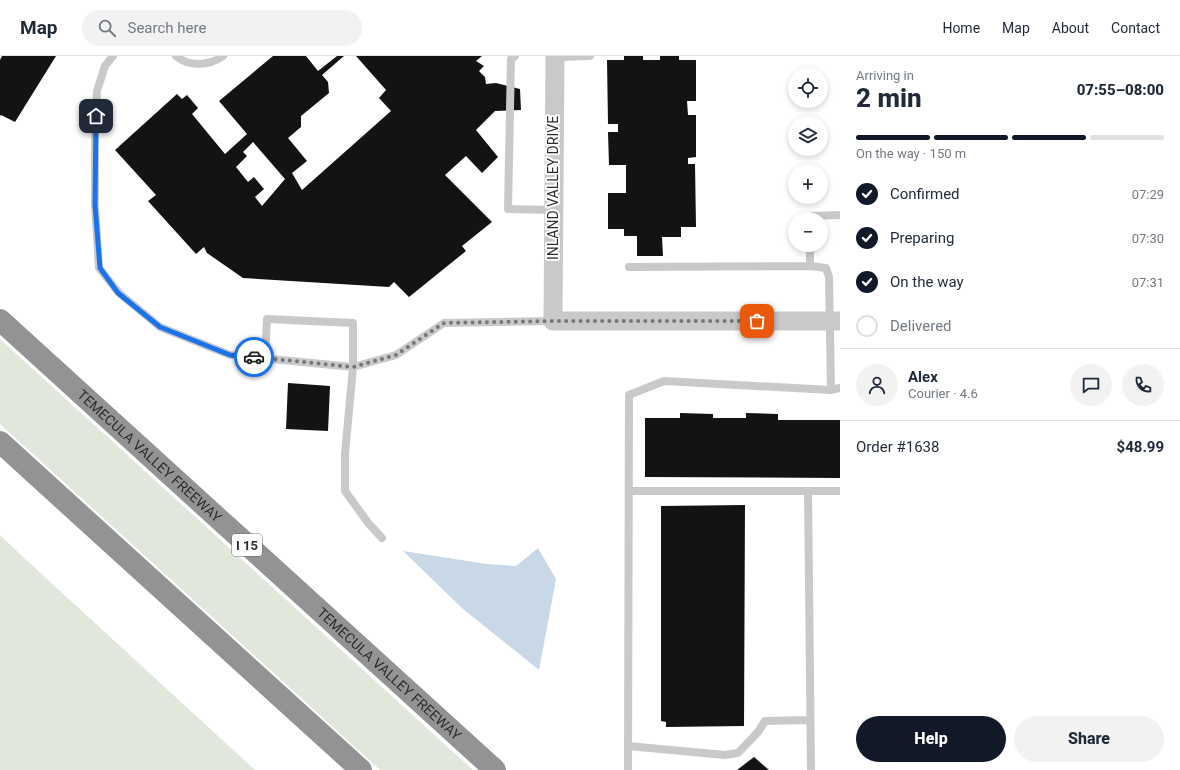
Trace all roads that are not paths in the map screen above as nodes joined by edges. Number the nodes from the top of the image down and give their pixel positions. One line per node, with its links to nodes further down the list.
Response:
1 (113, 56): 16 (lane)
2 (176, 56): 3 (lane)
3 (223, 56)
4 (514, 56): 7 (lane)
5 (555, 56): 6 (lane); 7 (street, INLAND VALLEY DRIVE)
6 (590, 56)
7 (553, 210): 14 (street, INLAND VALLEY DRIVE)
8 (840, 214): 9 (lane)
9 (828, 215)
10 (810, 252): 11 (lane)
11 (810, 266): 12 (lane); 15 (lane)
12 (629, 267)
13 (0, 320): 28 (highway, TEMECULA VALLEY FREEWAY / I 15)
14 (552, 321): 15 (street); 17 (lane)
15 (836, 321): 19 (lane)
16 (264, 358): 17 (lane); 17 (lane)
17 (353, 367): 24 (lane)
18 (840, 388): 19 (lane)
19 (831, 390): 21 (lane)
20 (0, 442): 27 (highway)
21 (629, 491): 22 (lane); 26 (lane)
22 (808, 491): 23 (lane); 25 (lane)
23 (840, 491)
24 (382, 538)
25 (809, 720): 26 (lane); 30 (lane)
26 (628, 746): 29 (lane)
27 (360, 770)
28 (494, 770)
29 (628, 770)
30 (811, 770)

